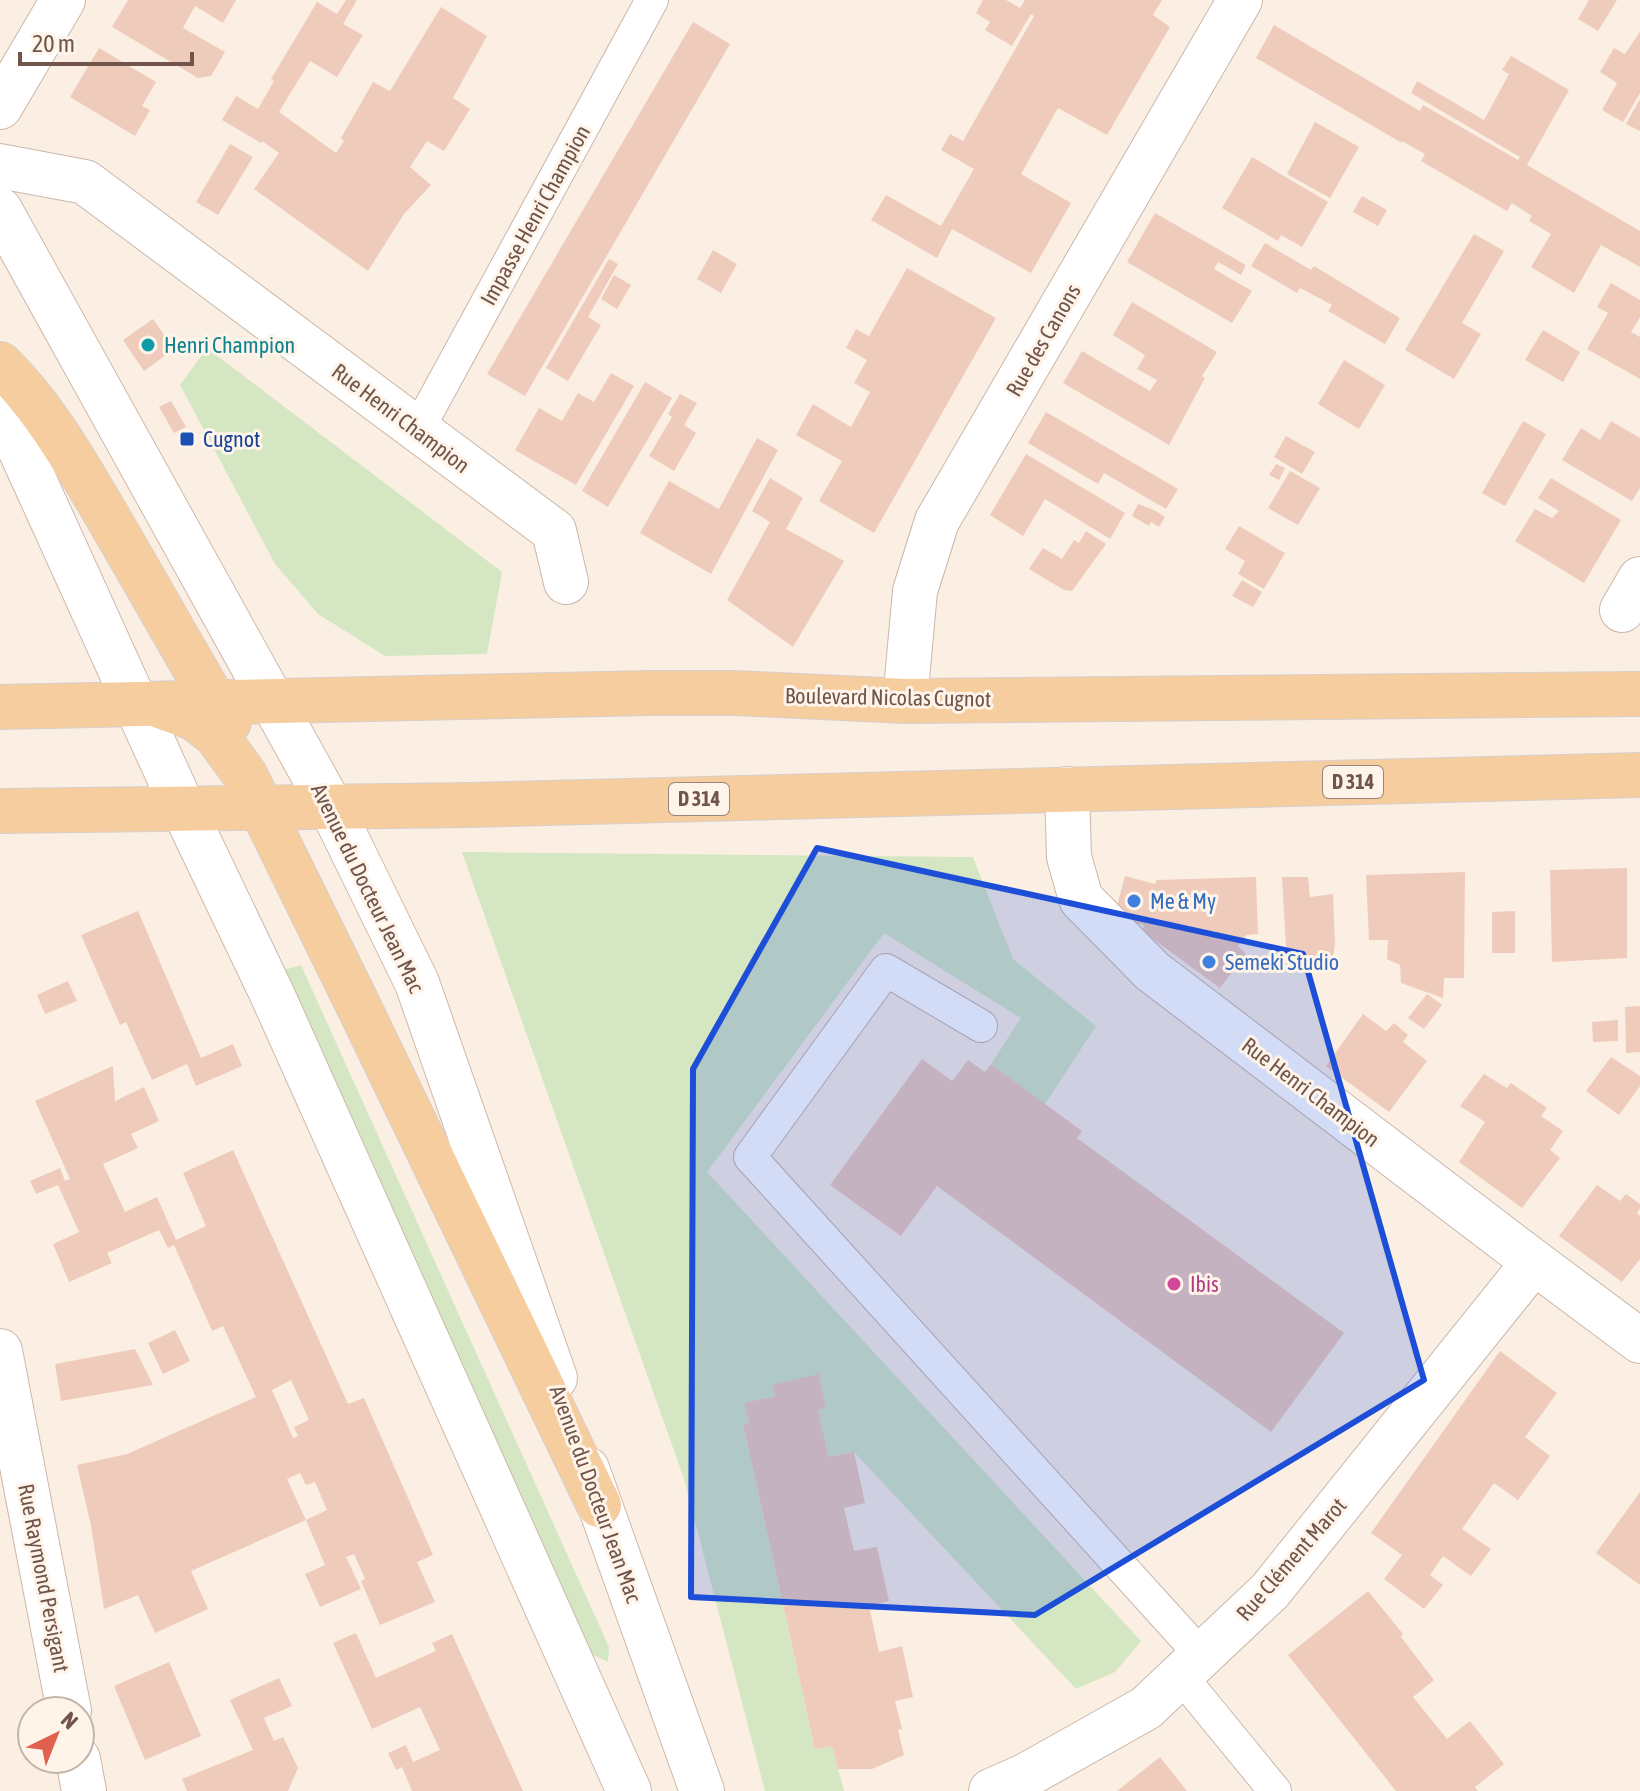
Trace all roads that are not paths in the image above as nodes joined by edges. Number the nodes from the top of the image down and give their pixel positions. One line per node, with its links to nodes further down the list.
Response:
1 (63, 0): 4 (street)
2 (652, 0): 9 (lane, Impasse Henri Champion)
3 (1240, 0): 12 (street, Rue des Canons)
4 (0, 107)
5 (0, 166): 9 (street, Rue Henri Champion)
6 (0, 210): 15 (street, Avenue du Docteur Jean Mac)
7 (0, 364): 14 (main road)
8 (0, 405): 13 (street)
9 (417, 431): 10 (street, Rue Henri Champion)
10 (566, 582)
11 (1640, 694): 12 (main road, Boulevard Nicolas Cugnot)
12 (905, 701): 15 (main road, Boulevard Nicolas Cugnot)
13 (136, 703): 14 (main road, Boulevard Nicolas Cugnot); 16 (main road); 19 (main road); 21 (street)
14 (215, 703): 15 (main road, Boulevard Nicolas Cugnot); 20 (main road)
15 (274, 703): 20 (street, Avenue du Docteur Jean Mac)
16 (0, 707)
17 (1640, 775): 18 (main road, D 314)
18 (1067, 789): 20 (main road, D 314); 24 (street, Rue Henri Champion)
19 (261, 807): 20 (main road); 21 (main road); 27 (main road)
20 (326, 807): 27 (street, Avenue du Docteur Jean Mac)
21 (183, 808): 22 (main road); 30 (street)
22 (0, 811)
23 (981, 1026): 28 (lane)
24 (1534, 1262): 25 (street, Rue Henri Champion); 28 (street, Rue Clément Marot)
25 (1640, 1341)
26 (0, 1351): 29 (street, Rue Raymond Persigant)
27 (599, 1505): 31 (street, Avenue du Docteur Jean Mac)
28 (1191, 1666): 32 (street, Rue Clément Marot); 33 (lane)
29 (66, 1695)
30 (629, 1791)
31 (702, 1791)
32 (991, 1791)
33 (1275, 1791)

